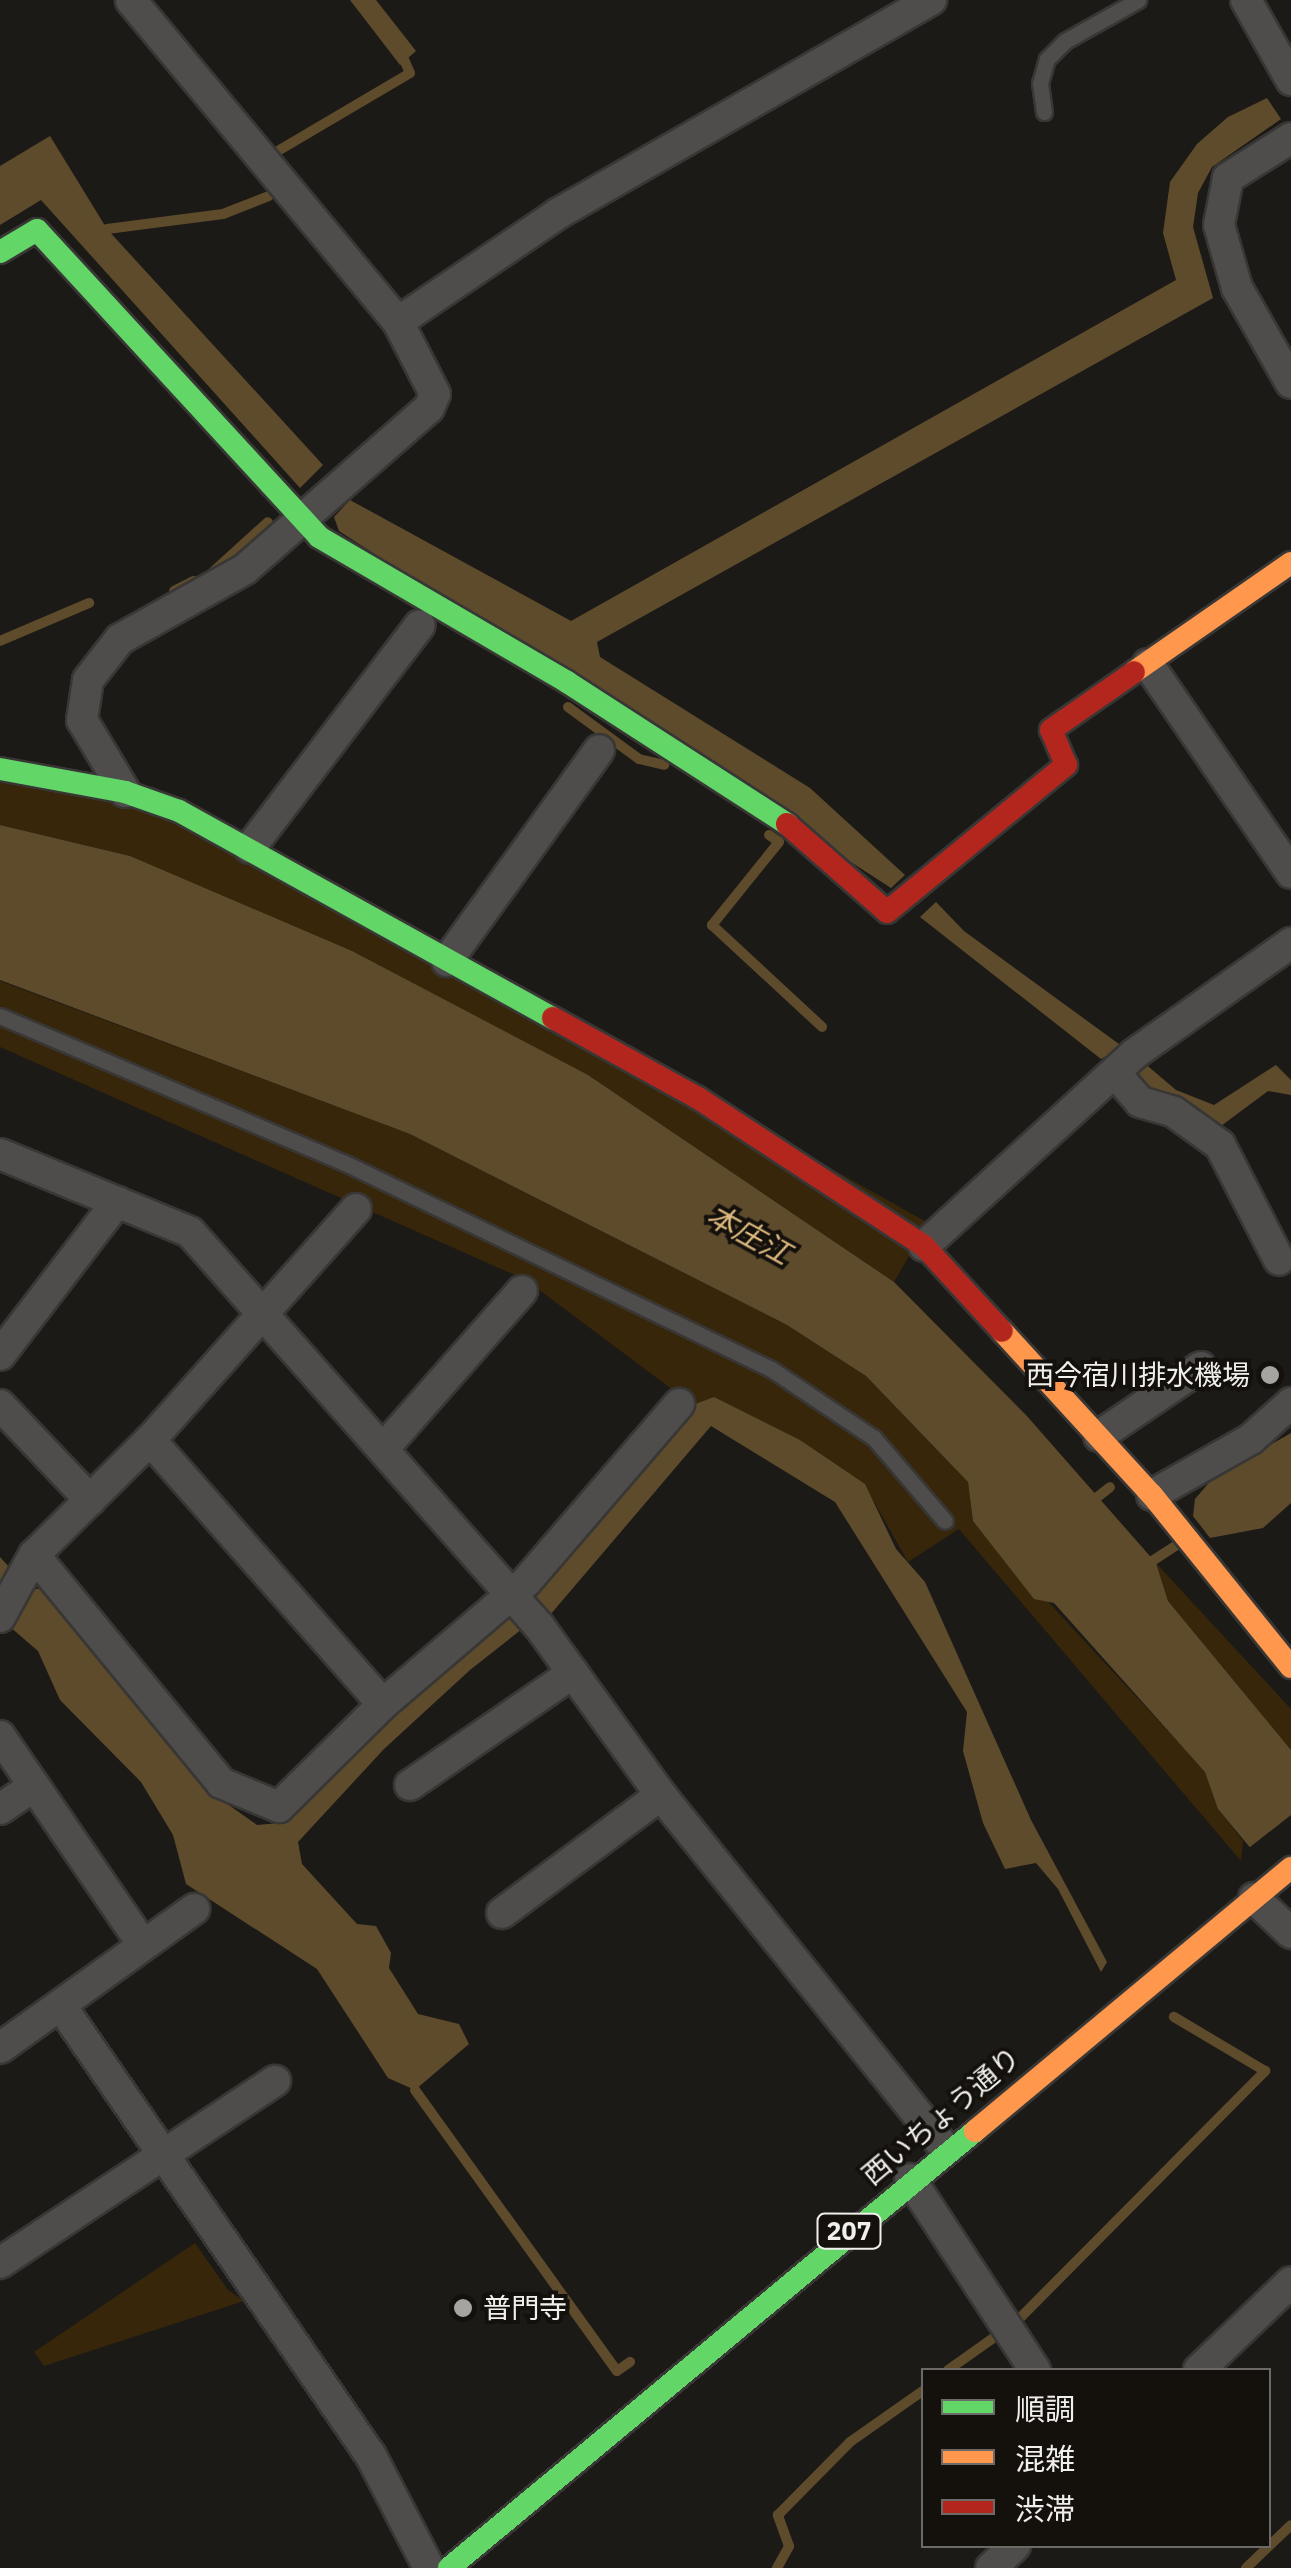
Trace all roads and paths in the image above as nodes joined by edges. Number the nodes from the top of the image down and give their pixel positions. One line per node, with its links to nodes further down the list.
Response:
1 (131, 0): 9 (street)
2 (931, 0): 9 (street)
3 (1138, 0): 6 (lane)
4 (1246, 0): 5 (street)
5 (1291, 80)
6 (1044, 112)
7 (1291, 138): 10 (street)
8 (0, 252): 11 (main road)
9 (398, 322): 11 (street)
10 (1291, 382)
11 (303, 521): 14 (main road); 17 (street)
12 (1291, 563): 14 (main road)
13 (420, 625): 18 (street)
14 (1148, 664): 19 (street)
15 (599, 750): 21 (street)
16 (0, 770): 17 (main road)
17 (125, 792): 18 (main road)
18 (250, 848): 21 (main road)
19 (1291, 873)
20 (1289, 948): 23 (street)
21 (447, 961): 27 (main road)
22 (0, 1016): 41 (lane)
23 (1124, 1065): 27 (street); 28 (street)
24 (0, 1154): 25 (street)
25 (117, 1202): 30 (street); 31 (street)
26 (356, 1210): 30 (street)
27 (924, 1246): 36 (main road)
28 (1279, 1260)
29 (522, 1291): 38 (street)
30 (264, 1314): 37 (street); 38 (street)
31 (0, 1356)
32 (1201, 1367): 36 (street)
33 (1291, 1402): 40 (street)
34 (679, 1404): 43 (street)
35 (0, 1405): 39 (street)
36 (1099, 1436): 40 (main road)
37 (150, 1440): 39 (street); 47 (street)
38 (384, 1448): 43 (street)
39 (90, 1500): 42 (street)
40 (1161, 1505): 45 (main road)
41 (944, 1521)
42 (29, 1565): 44 (street); 47 (street)
43 (513, 1597): 46 (street); 47 (street)
44 (0, 1616)
45 (1291, 1667)
46 (573, 1673): 50 (street); 51 (street)
47 (382, 1704)
48 (0, 1736): 49 (street)
49 (34, 1786): 52 (street); 58 (street)
50 (410, 1786)
51 (661, 1795): 56 (street); 62 (street)
52 (0, 1809)
53 (1291, 1868): 54 (main road, 西いちょう通り / 207)
54 (1254, 1898): 57 (street); 62 (main road, 西いちょう通り / 207)
55 (194, 1910): 58 (street)
56 (502, 1913)
57 (1291, 1933)
58 (143, 1946): 59 (street)
59 (61, 2006): 60 (street); 63 (street)
60 (0, 2048)
61 (275, 2081): 63 (street)
62 (946, 2149): 64 (main road, 西いちょう通り / 207)
63 (164, 2154): 65 (street); 70 (street)
64 (910, 2179): 67 (street); 71 (main road, 西いちょう通り / 207)
65 (0, 2263)
66 (1291, 2282): 68 (street)
67 (1034, 2368)
68 (1201, 2368)
69 (1013, 2548): 72 (street)
70 (429, 2568)
71 (448, 2568)
72 (991, 2568)

